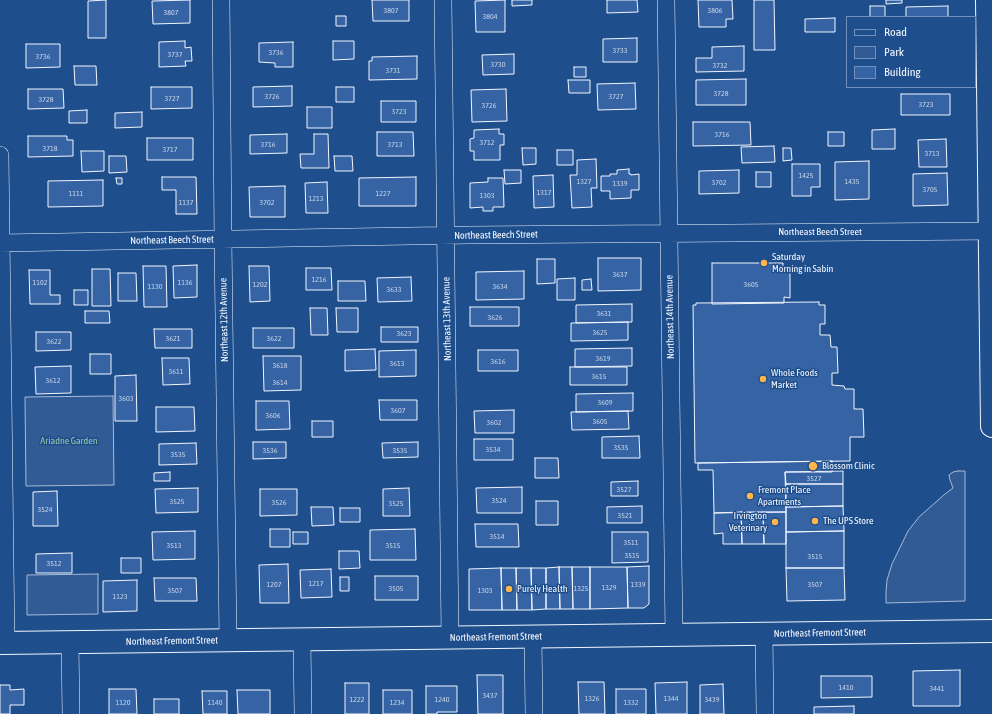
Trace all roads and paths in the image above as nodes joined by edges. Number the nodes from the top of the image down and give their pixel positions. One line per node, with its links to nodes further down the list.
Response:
1 (221, 0): 9 (street, Northeast 12th Avenue)
2 (443, 0): 8 (street, Northeast 13th Avenue)
3 (666, 0): 7 (street, Northeast 14th Avenue)
4 (988, 0): 6 (main road)
5 (0, 155): 10 (street)
6 (991, 231): 7 (street, Northeast Beech Street); 11 (main road)
7 (669, 233): 8 (street, Northeast Beech Street); 14 (street, Northeast 14th Avenue)
8 (446, 236): 9 (street, Northeast Beech Street); 16 (street, Northeast 13th Avenue)
9 (223, 239): 10 (street, Northeast Beech Street); 18 (street, Northeast 12th Avenue)
10 (0, 243): 19 (street)
11 (992, 426)
12 (992, 630): 13 (main road, Northeast Fremont Street)
13 (764, 633): 14 (main road, Northeast Fremont Street); 24 (street)
14 (674, 634): 15 (main road, Northeast Fremont Street)
15 (533, 636): 16 (main road, Northeast Fremont Street); 23 (street)
16 (450, 637): 17 (main road, Northeast Fremont Street)
17 (302, 639): 18 (main road, Northeast Fremont Street); 22 (street)
18 (228, 640): 20 (main road, Northeast Fremont Street)
19 (3, 643): 20 (main road, Northeast Fremont Street)
20 (70, 643): 21 (street)
21 (71, 714)
22 (303, 714)
23 (534, 714)
24 (765, 714)

